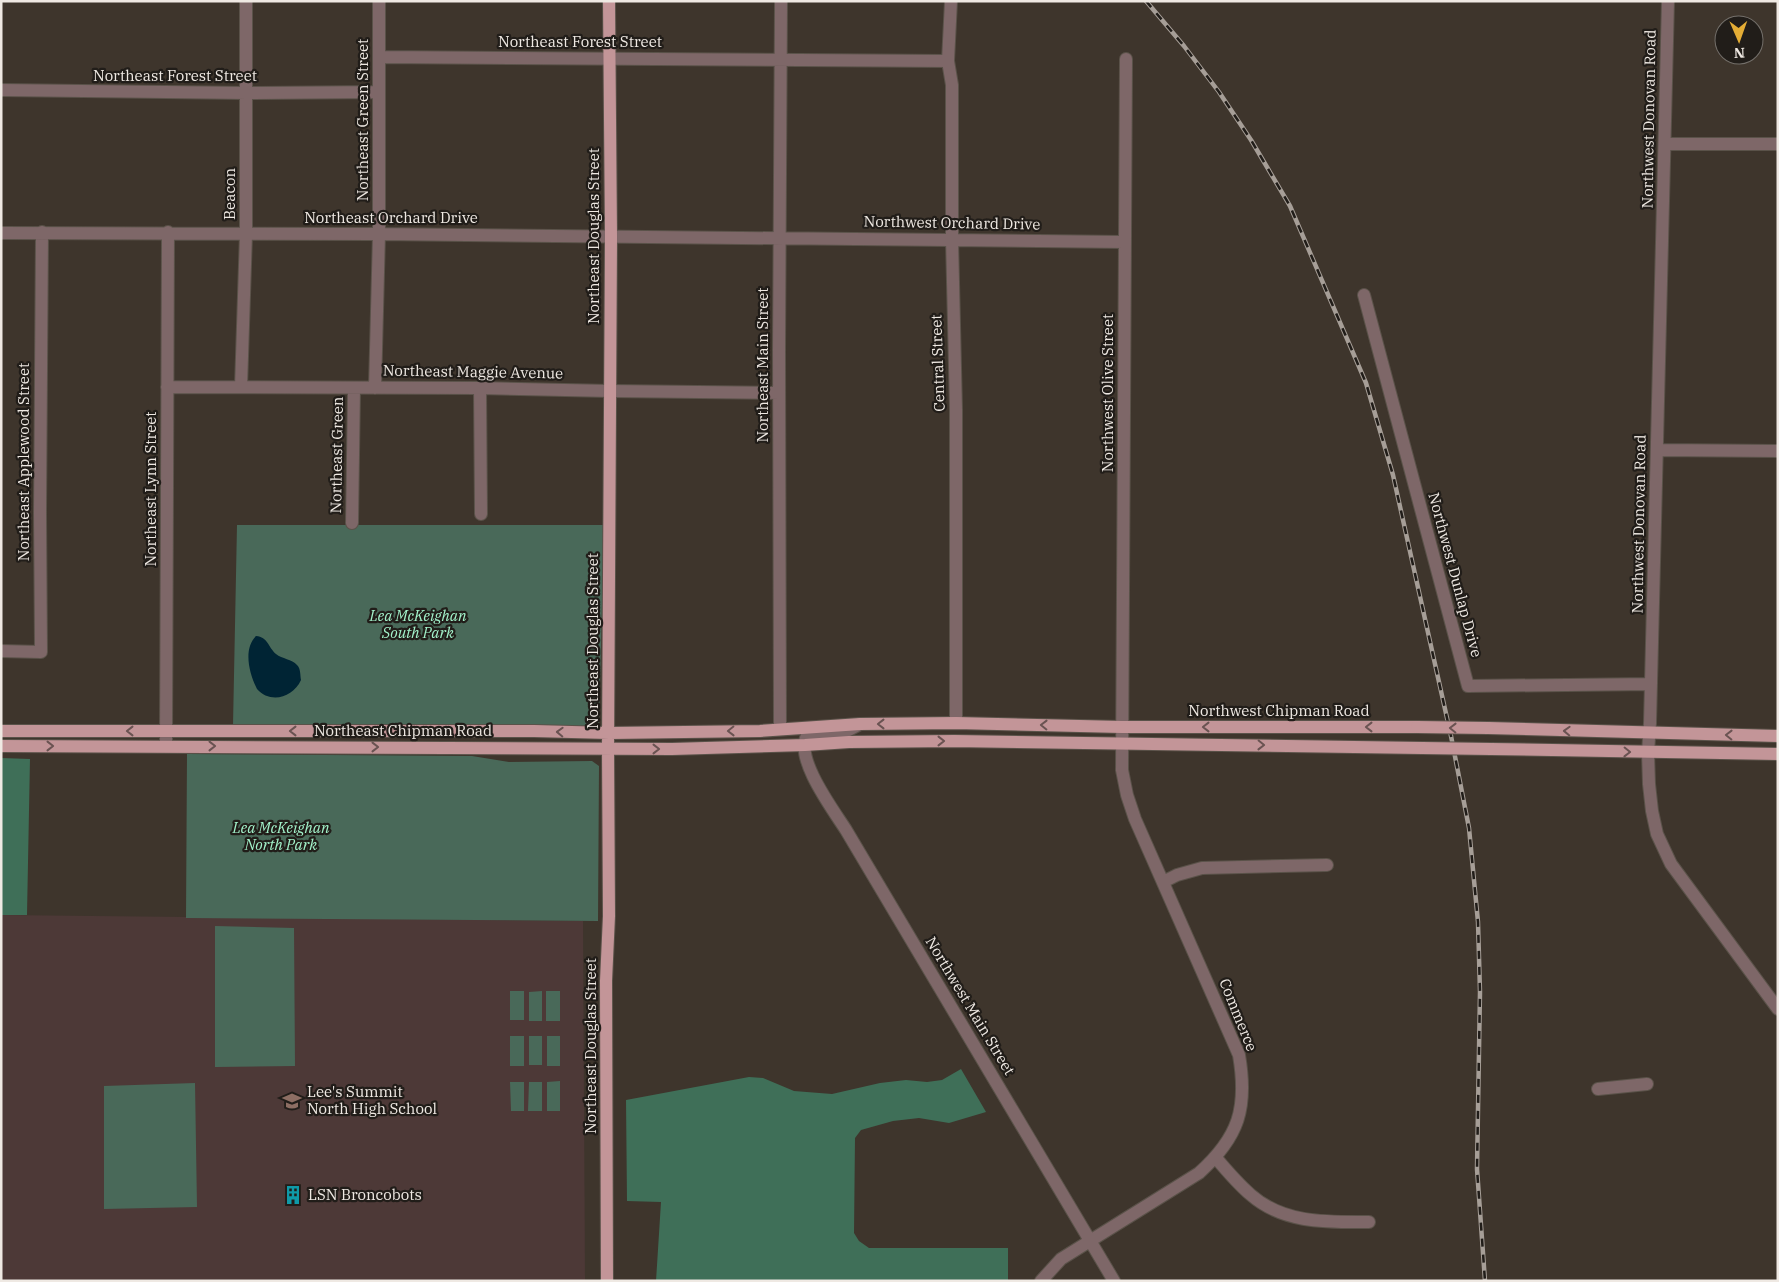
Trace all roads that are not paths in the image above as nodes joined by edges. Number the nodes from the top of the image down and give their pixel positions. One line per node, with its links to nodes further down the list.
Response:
1 (246, 1): 14 (street, Beacon)
2 (379, 1): 7 (street, Northeast Green Street)
3 (609, 1): 8 (main road, Northeast Douglas Street)
4 (781, 1): 10 (street, Northeast Main Street)
5 (951, 1): 11 (street, Central Street)
6 (1668, 1): 15 (street, Northwest Donovan Road)
7 (379, 57): 8 (street, Northeast Forest Street); 13 (street, Northeast Green Street)
8 (609, 59): 10 (street, Northeast Forest Street); 22 (main road, Northeast Douglas Street)
9 (1126, 59): 25 (street, Northwest Olive Street)
10 (780, 60): 11 (street, Northeast Forest Street); 23 (street, Northeast Main Street)
11 (948, 61): 24 (street, Central Street)
12 (1, 90): 14 (street, Northeast Forest Street)
13 (379, 92): 14 (street, Northeast Forest Street); 21 (street, Northeast Green Street)
14 (247, 93): 20 (street, Beacon)
15 (1665, 144): 16 (street); 34 (street, Northwest Donovan Road)
16 (1778, 144)
17 (1, 232): 18 (street, Northeast Orchard Drive)
18 (42, 232): 19 (street, Northeast Orchard Drive); 38 (street, Northeast Applewood Street)
19 (168, 232): 20 (street, Northeast Orchard Drive); 27 (street, Northeast Lynn Street)
20 (246, 234): 21 (street, Northeast Orchard Drive); 28 (street, Beacon)
21 (379, 234): 22 (street, Northeast Orchard Drive); 30 (street, Northeast Green Street)
22 (611, 238): 23 (street, Northeast Orchard Drive); 32 (main road, Northeast Douglas Street)
23 (780, 238): 24 (street, Northwest Orchard Drive); 33 (street, Northeast Main Street)
24 (952, 239): 25 (street, Northwest Orchard Drive); 41 (street, Central Street)
25 (1124, 242): 42 (street, Northwest Olive Street)
26 (1364, 296): 39 (street, Northwest Dunlap Drive)
27 (167, 387): 28 (street, Northeast Maggie Avenue); 45 (street, Northeast Lynn Street)
28 (242, 387): 29 (street, Northeast Maggie Avenue)
29 (354, 388): 30 (street, Northeast Maggie Avenue); 37 (street, Northeast Green)
30 (375, 388): 31 (street, Northeast Maggie Avenue)
31 (480, 388): 32 (street, Northeast Maggie Avenue); 36 (street)
32 (610, 392): 33 (street, Northeast Maggie Avenue); 46 (main road, Northeast Douglas Street)
33 (779, 393): 43 (street, Northeast Main Street)
34 (1657, 450): 35 (street); 39 (street, Northwest Donovan Road)
35 (1778, 451)
36 (480, 514)
37 (352, 523)
38 (1, 651)
39 (1651, 684): 47 (street, Northwest Donovan Road)
40 (860, 724): 41 (main road, Northwest Chipman Road, one-way to 40); 43 (main road, Northwest Chipman Road); 50 (street)
41 (956, 724): 42 (main road, Northwest Chipman Road, one-way to 41)
42 (1122, 727): 47 (main road, Northwest Chipman Road, one-way to 42, bridge); 49 (street, Northwest Olive Street)
43 (780, 729): 46 (main road, Northeast Chipman Road, one-way to 46)
44 (1, 731): 45 (main road, Northeast Chipman Road, one-way to 44)
45 (166, 731): 46 (main road, Northeast Chipman Road, one-way to 45); 52 (street, Northeast Lynn Street)
46 (609, 733): 53 (main road, Northeast Douglas Street)
47 (1650, 733): 48 (main road, Northwest Chipman Road, one-way to 47); 54 (street, Northwest Donovan Road)
48 (1778, 736)
49 (1122, 743): 50 (main road, one-way to 49); 54 (main road, one-way to 54, bridge); 57 (street, Commerce)
50 (805, 745): 53 (main road, Northeast Chipman Road, one-way to 50); 63 (street, Northwest Main Street)
51 (1, 746): 52 (main road, Northeast Chipman Road, one-way to 52)
52 (166, 746): 53 (main road, Northeast Chipman Road, one-way to 53)
53 (608, 749): 64 (main road, Northeast Douglas Street)
54 (1648, 753): 55 (main road); 58 (street, Northwest Donovan Road)
55 (1778, 754)
56 (1327, 865): 57 (street)
57 (1163, 882): 61 (street, Commerce)
58 (1778, 1008)
59 (1647, 1084): 60 (street)
60 (1598, 1088)
61 (1216, 1158): 62 (street); 63 (street, Commerce)
62 (1370, 1222)
63 (1090, 1241): 65 (street, Commerce); 66 (street, Northwest Main Street)
64 (607, 1281)
65 (1041, 1281)
66 (1114, 1281)

